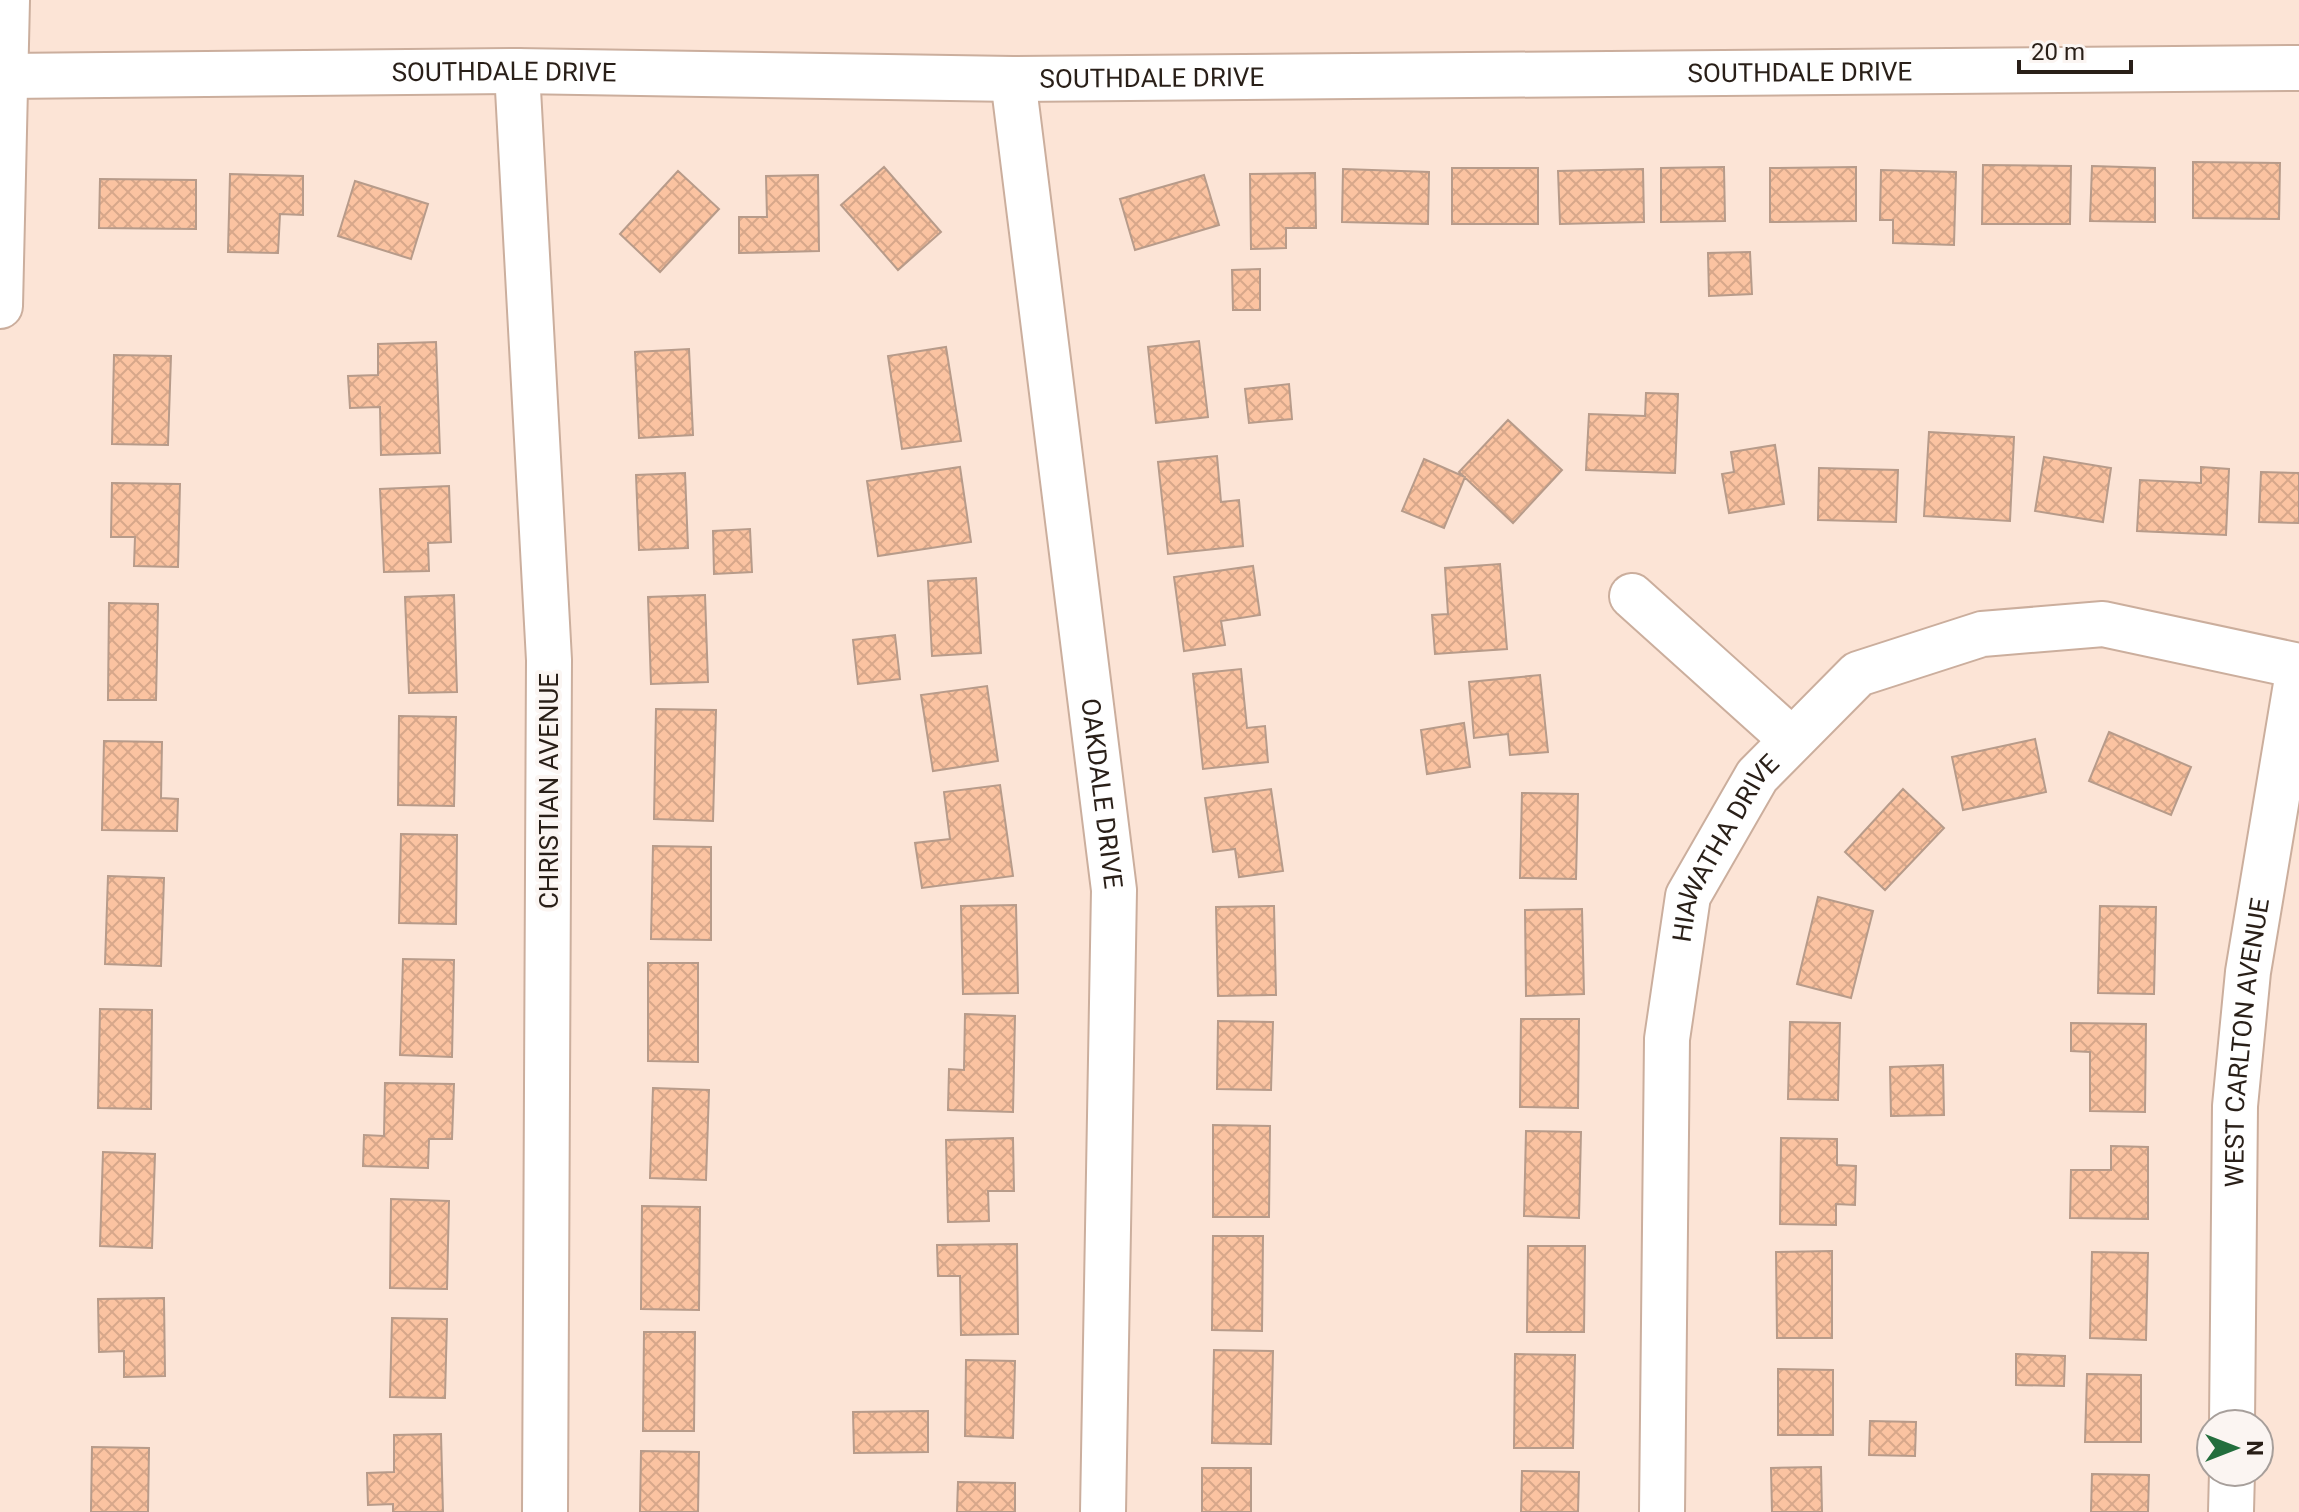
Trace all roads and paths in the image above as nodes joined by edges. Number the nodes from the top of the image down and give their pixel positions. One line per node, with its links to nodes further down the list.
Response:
1 (7, 0): 4 (street)
2 (2299, 68): 5 (street, SOUTHDALE DRIVE)
3 (517, 71): 4 (street, SOUTHDALE DRIVE); 5 (street, SOUTHDALE DRIVE); 12 (street, CHRISTIAN AVENUE)
4 (6, 76): 6 (street)
5 (1013, 79): 13 (street, OAKDALE DRIVE)
6 (0, 306)
7 (1632, 596): 9 (street)
8 (2299, 666): 9 (street, HIAWATHA DRIVE); 10 (street, WEST CARLTON AVENUE)
9 (1792, 740): 14 (street, HIAWATHA DRIVE)
10 (2232, 1408)
11 (2232, 1488): 15 (street)
12 (545, 1512)
13 (1103, 1512)
14 (1662, 1512)
15 (2231, 1512)

